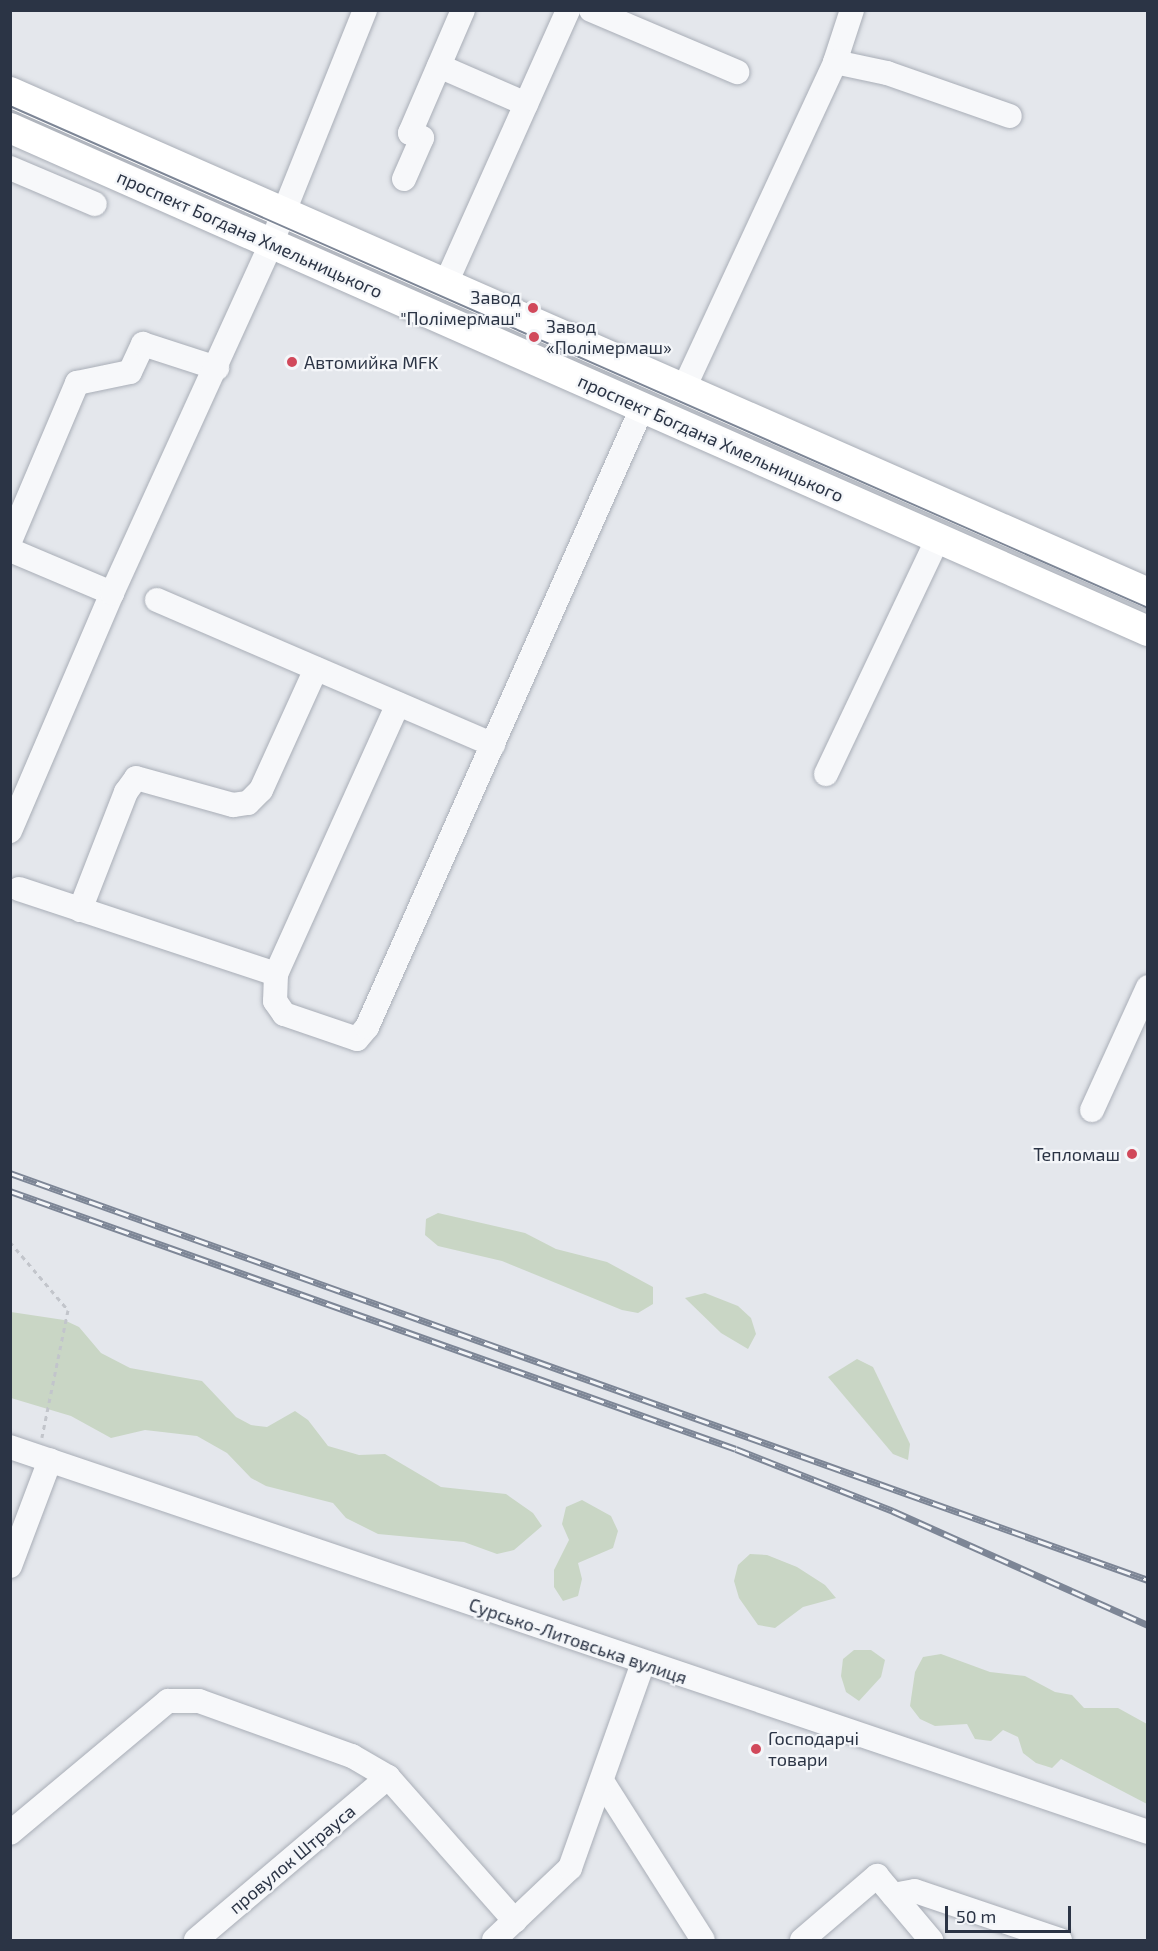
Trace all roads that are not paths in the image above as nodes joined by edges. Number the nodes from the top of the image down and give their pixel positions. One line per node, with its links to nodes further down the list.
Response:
1 (365, 10): 16 (street)
2 (463, 10): 7 (street)
3 (568, 10): 10 (street)
4 (591, 10): 8 (street)
5 (852, 10): 6 (street)
6 (835, 62): 11 (street); 20 (street)
7 (439, 66): 10 (street); 14 (street)
8 (737, 72)
9 (10, 92): 16 (main road, проспект Богдана Хмельницького)
10 (526, 104): 18 (street)
11 (1010, 116)
12 (10, 128): 17 (main road, проспект Богдана Хмельницького)
13 (10, 168): 15 (street)
14 (404, 179)
15 (95, 204)
16 (284, 212): 17 (street); 18 (main road, проспект Богдана Хмельницького)
17 (271, 244): 19 (street); 21 (main road, проспект Богдана Хмельницького)
18 (446, 283): 20 (main road, проспект Богдана Хмельницького)
19 (217, 368): 23 (street); 25 (street)
20 (684, 388): 26 (main road, проспект Богдана Хмельницького)
21 (642, 408): 22 (main road, проспект Богдана Хмельницького); 31 (street)
22 (938, 538): 28 (main road, проспект Богдана Хмельницького); 32 (street)
23 (10, 541)
24 (10, 550): 25 (street)
25 (112, 593): 33 (street)
26 (1148, 593)
27 (157, 600): 29 (street)
28 (1148, 631)
29 (316, 669): 30 (street); 36 (street)
30 (398, 704): 31 (street); 37 (street)
31 (494, 746): 37 (street)
32 (826, 774)
33 (19, 786): 34 (street)
34 (10, 831)
35 (19, 889): 36 (street)
36 (80, 910): 37 (street)
37 (276, 974)
38 (1148, 987): 39 (street)
39 (1092, 1110)
40 (10, 1447): 41 (street, Сурсько-Литовська вулиця)
41 (44, 1459): 42 (street); 43 (street, Сурсько-Литовська вулиця)
42 (10, 1566)
43 (643, 1663): 45 (street); 46 (street, Сурсько-Литовська вулиця)
44 (388, 1778): 47 (street); 49 (street); 50 (street, провулок Штрауса)
45 (602, 1781): 49 (street); 52 (street)
46 (1148, 1832)
47 (10, 1833)
48 (893, 1895): 53 (street); 54 (street); 55 (street)
49 (515, 1921): 51 (street)
50 (196, 1941)
51 (494, 1941)
52 (703, 1941)
53 (802, 1941)
54 (931, 1941)
55 (1060, 1941)

